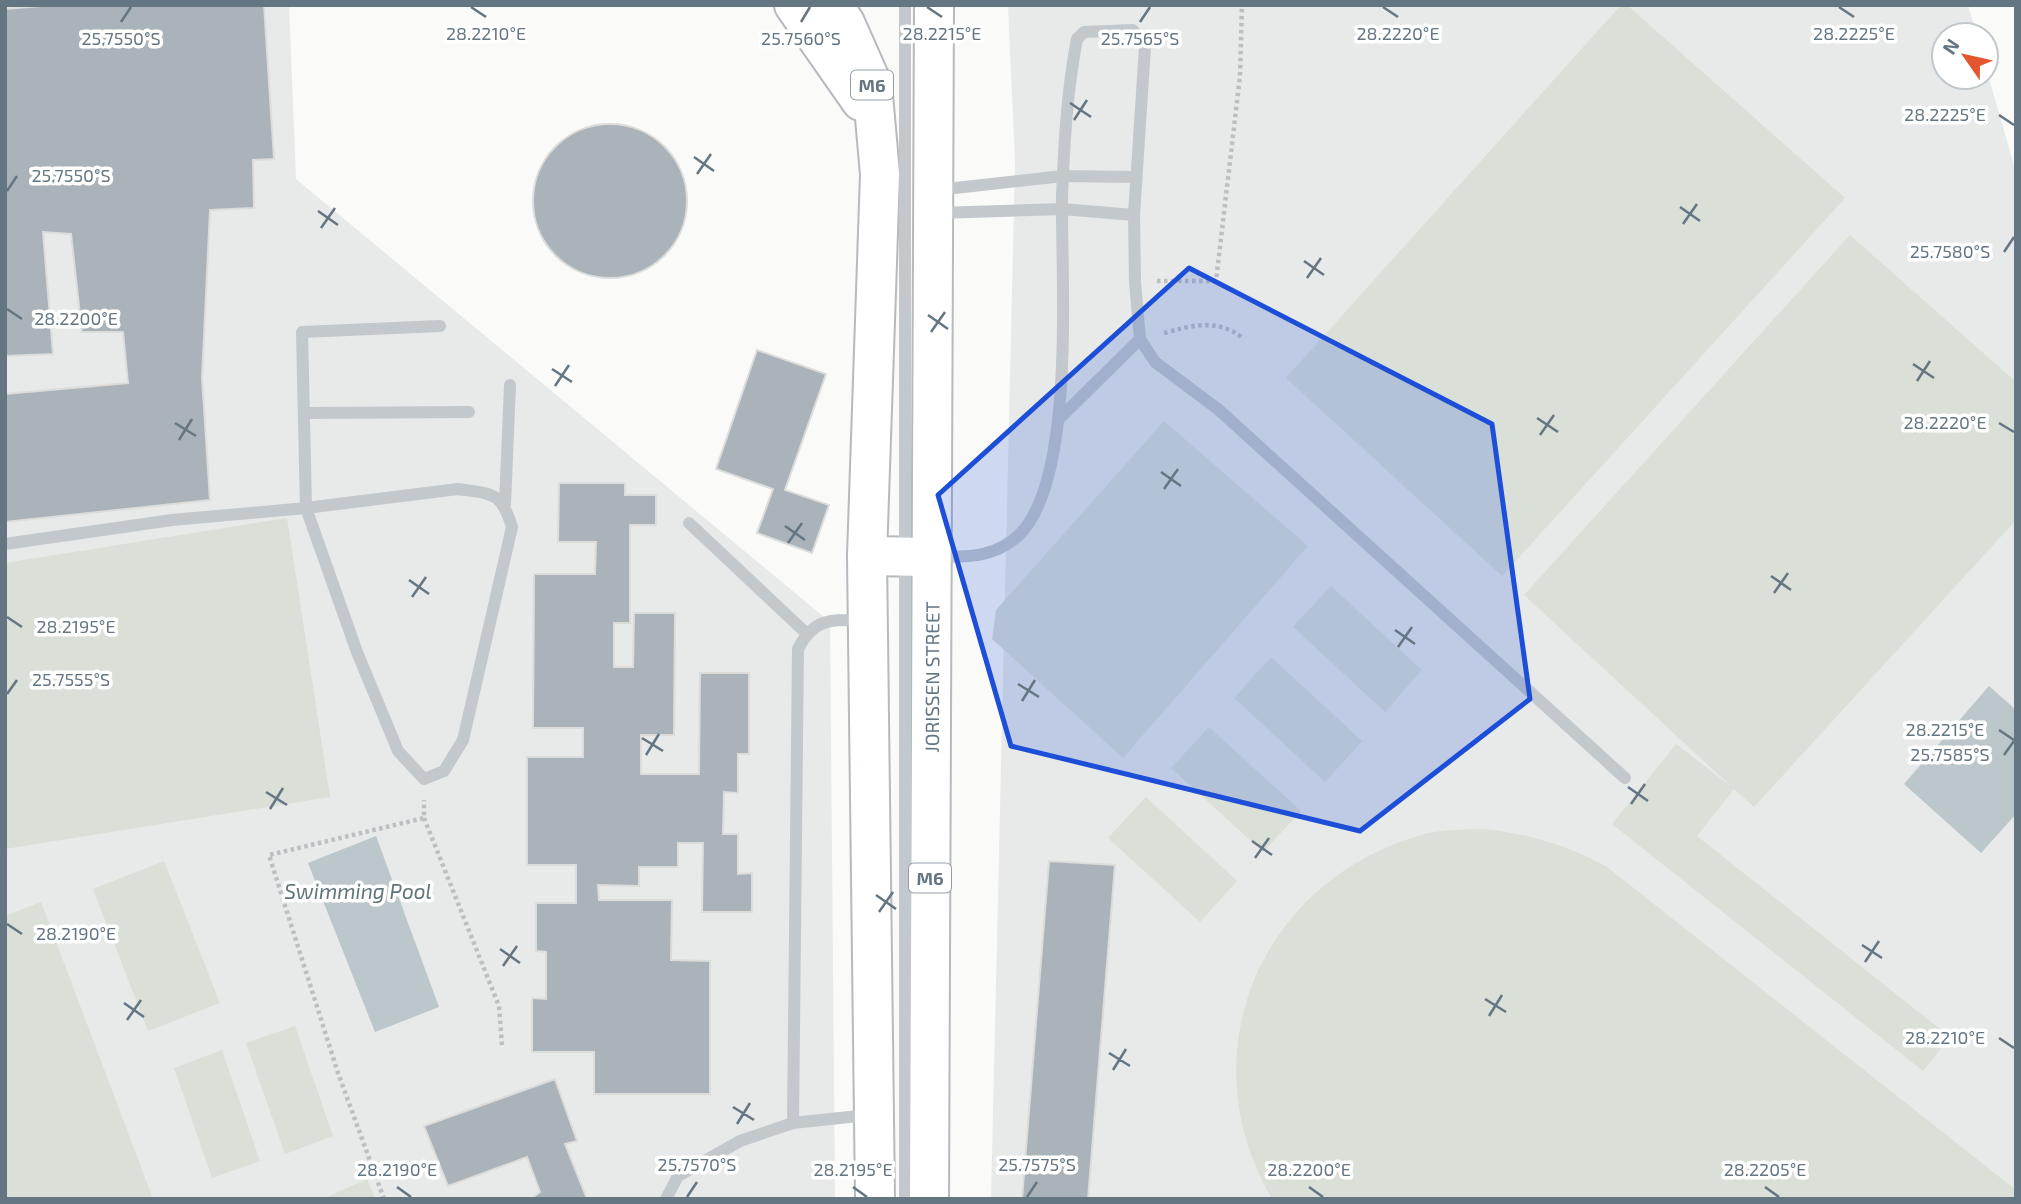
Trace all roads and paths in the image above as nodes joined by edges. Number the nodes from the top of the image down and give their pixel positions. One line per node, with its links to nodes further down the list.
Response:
1 (794, 5): 7 (main road)
2 (833, 5): 7 (main road, M6)
3 (905, 5): 9 (lane)
4 (934, 5): 9 (main road, M6)
5 (1242, 5): 13 (path)
6 (872, 48): 9 (lane)
7 (874, 120): 9 (main road, M6)
8 (1063, 176): 9 (lane); 10 (lane); 10 (lane); 11 (lane)
9 (913, 177): 11 (lane); 15 (lane); 26 (main road, JORISSEN STREET / M6); 26 (main road, JORISSEN STREET / M6)
10 (1136, 177): 12 (lane)
11 (1062, 209): 12 (lane); 21 (lane)
12 (1134, 215): 13 (lane)
13 (1135, 282): 16 (lane)
14 (440, 326): 20 (lane)
15 (889, 328)
16 (1140, 339): 17 (path); 21 (lane); 29 (lane)
17 (1244, 339)
18 (510, 385): 22 (lane)
19 (469, 412): 20 (lane)
20 (304, 413): 23 (lane)
21 (1060, 418): 26 (lane)
22 (505, 504): 23 (lane); 30 (lane)
23 (306, 508): 25 (lane); 30 (lane)
24 (689, 523): 28 (lane)
25 (5, 544)
26 (893, 557): 27 (main road, JORISSEN STREET / M6); 40 (lane, JORISSEN STREET); 41 (main road, JORISSEN STREET / M6)
27 (867, 620): 28 (lane); 34 (main road, JORISSEN STREET / M6)
28 (806, 633): 35 (lane)
29 (1625, 778)
30 (424, 779): 31 (path)
31 (424, 818): 33 (path); 36 (path)
32 (886, 992): 39 (lane)
33 (502, 1045)
34 (876, 1115): 35 (lane); 38 (main road, JORISSEN STREET / M6)
35 (793, 1123): 37 (lane)
36 (384, 1199)
37 (666, 1199)
38 (875, 1199)
39 (887, 1199)
40 (905, 1199)
41 (929, 1199)

